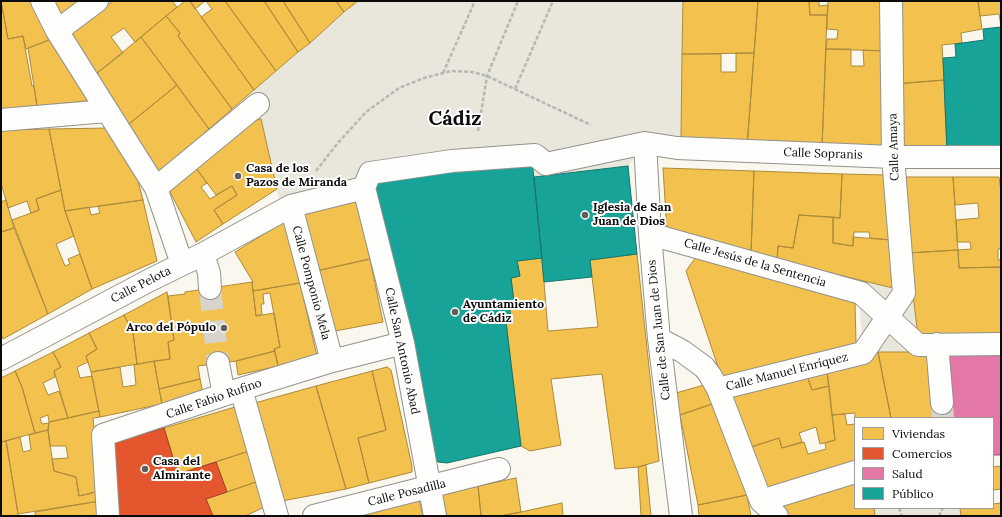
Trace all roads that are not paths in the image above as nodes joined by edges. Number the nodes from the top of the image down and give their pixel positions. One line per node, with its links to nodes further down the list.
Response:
1 (42, 1): 4 (street)
2 (97, 1): 4 (street)
3 (891, 1): 9 (street, Calle Amaya)
4 (57, 32): 6 (street)
5 (258, 104): 11 (street)
6 (107, 111): 7 (street); 11 (street)
7 (1, 120)
8 (645, 143): 9 (street, Calle Sopranis); 12 (street); 14 (street, Calle de San Juan de Dios)
9 (893, 157): 10 (street, Calle Sopranis); 18 (street, Calle Amaya)
10 (1001, 157)
11 (156, 188): 16 (street)
12 (364, 188): 13 (street, Calle Pelota); 20 (street, Calle San Antonio Abad)
13 (286, 208): 15 (street, Calle Pelota); 24 (street, Calle Pomponio Mela)
14 (650, 234): 18 (street, Calle Jesús de la Sentencia); 19 (street, Calle de San Juan de Dios)
15 (203, 254): 16 (street, Calle Pelota); 17 (street)
16 (182, 264): 23 (street, Calle Pelota)
17 (210, 288)
18 (888, 317): 22 (street); 26 (street, Calle Manuel Enríquez)
19 (659, 339): 26 (street, Calle Manuel Enríquez); 37 (street, Calle de San Juan de Dios)
20 (403, 343): 24 (street, Calle Fabio Rufino); 31 (street, Calle San Antonio Abad)
21 (1001, 344): 22 (street)
22 (927, 345): 28 (street)
23 (1, 359)
24 (332, 361): 27 (street, Calle Fabio Rufino)
25 (218, 363): 27 (street)
26 (718, 389): 32 (street)
27 (233, 392): 33 (street, Calle Fabio Rufino); 34 (street)
28 (942, 403)
29 (499, 469): 31 (street, Calle Posadilla)
30 (854, 472): 32 (street)
31 (429, 487): 35 (street, Calle Posadilla); 36 (street, Calle San Antonio Abad)
32 (761, 501): 38 (street)
33 (108, 516)
34 (277, 516)
35 (314, 516)
36 (435, 516)
37 (681, 516)
38 (777, 516)

